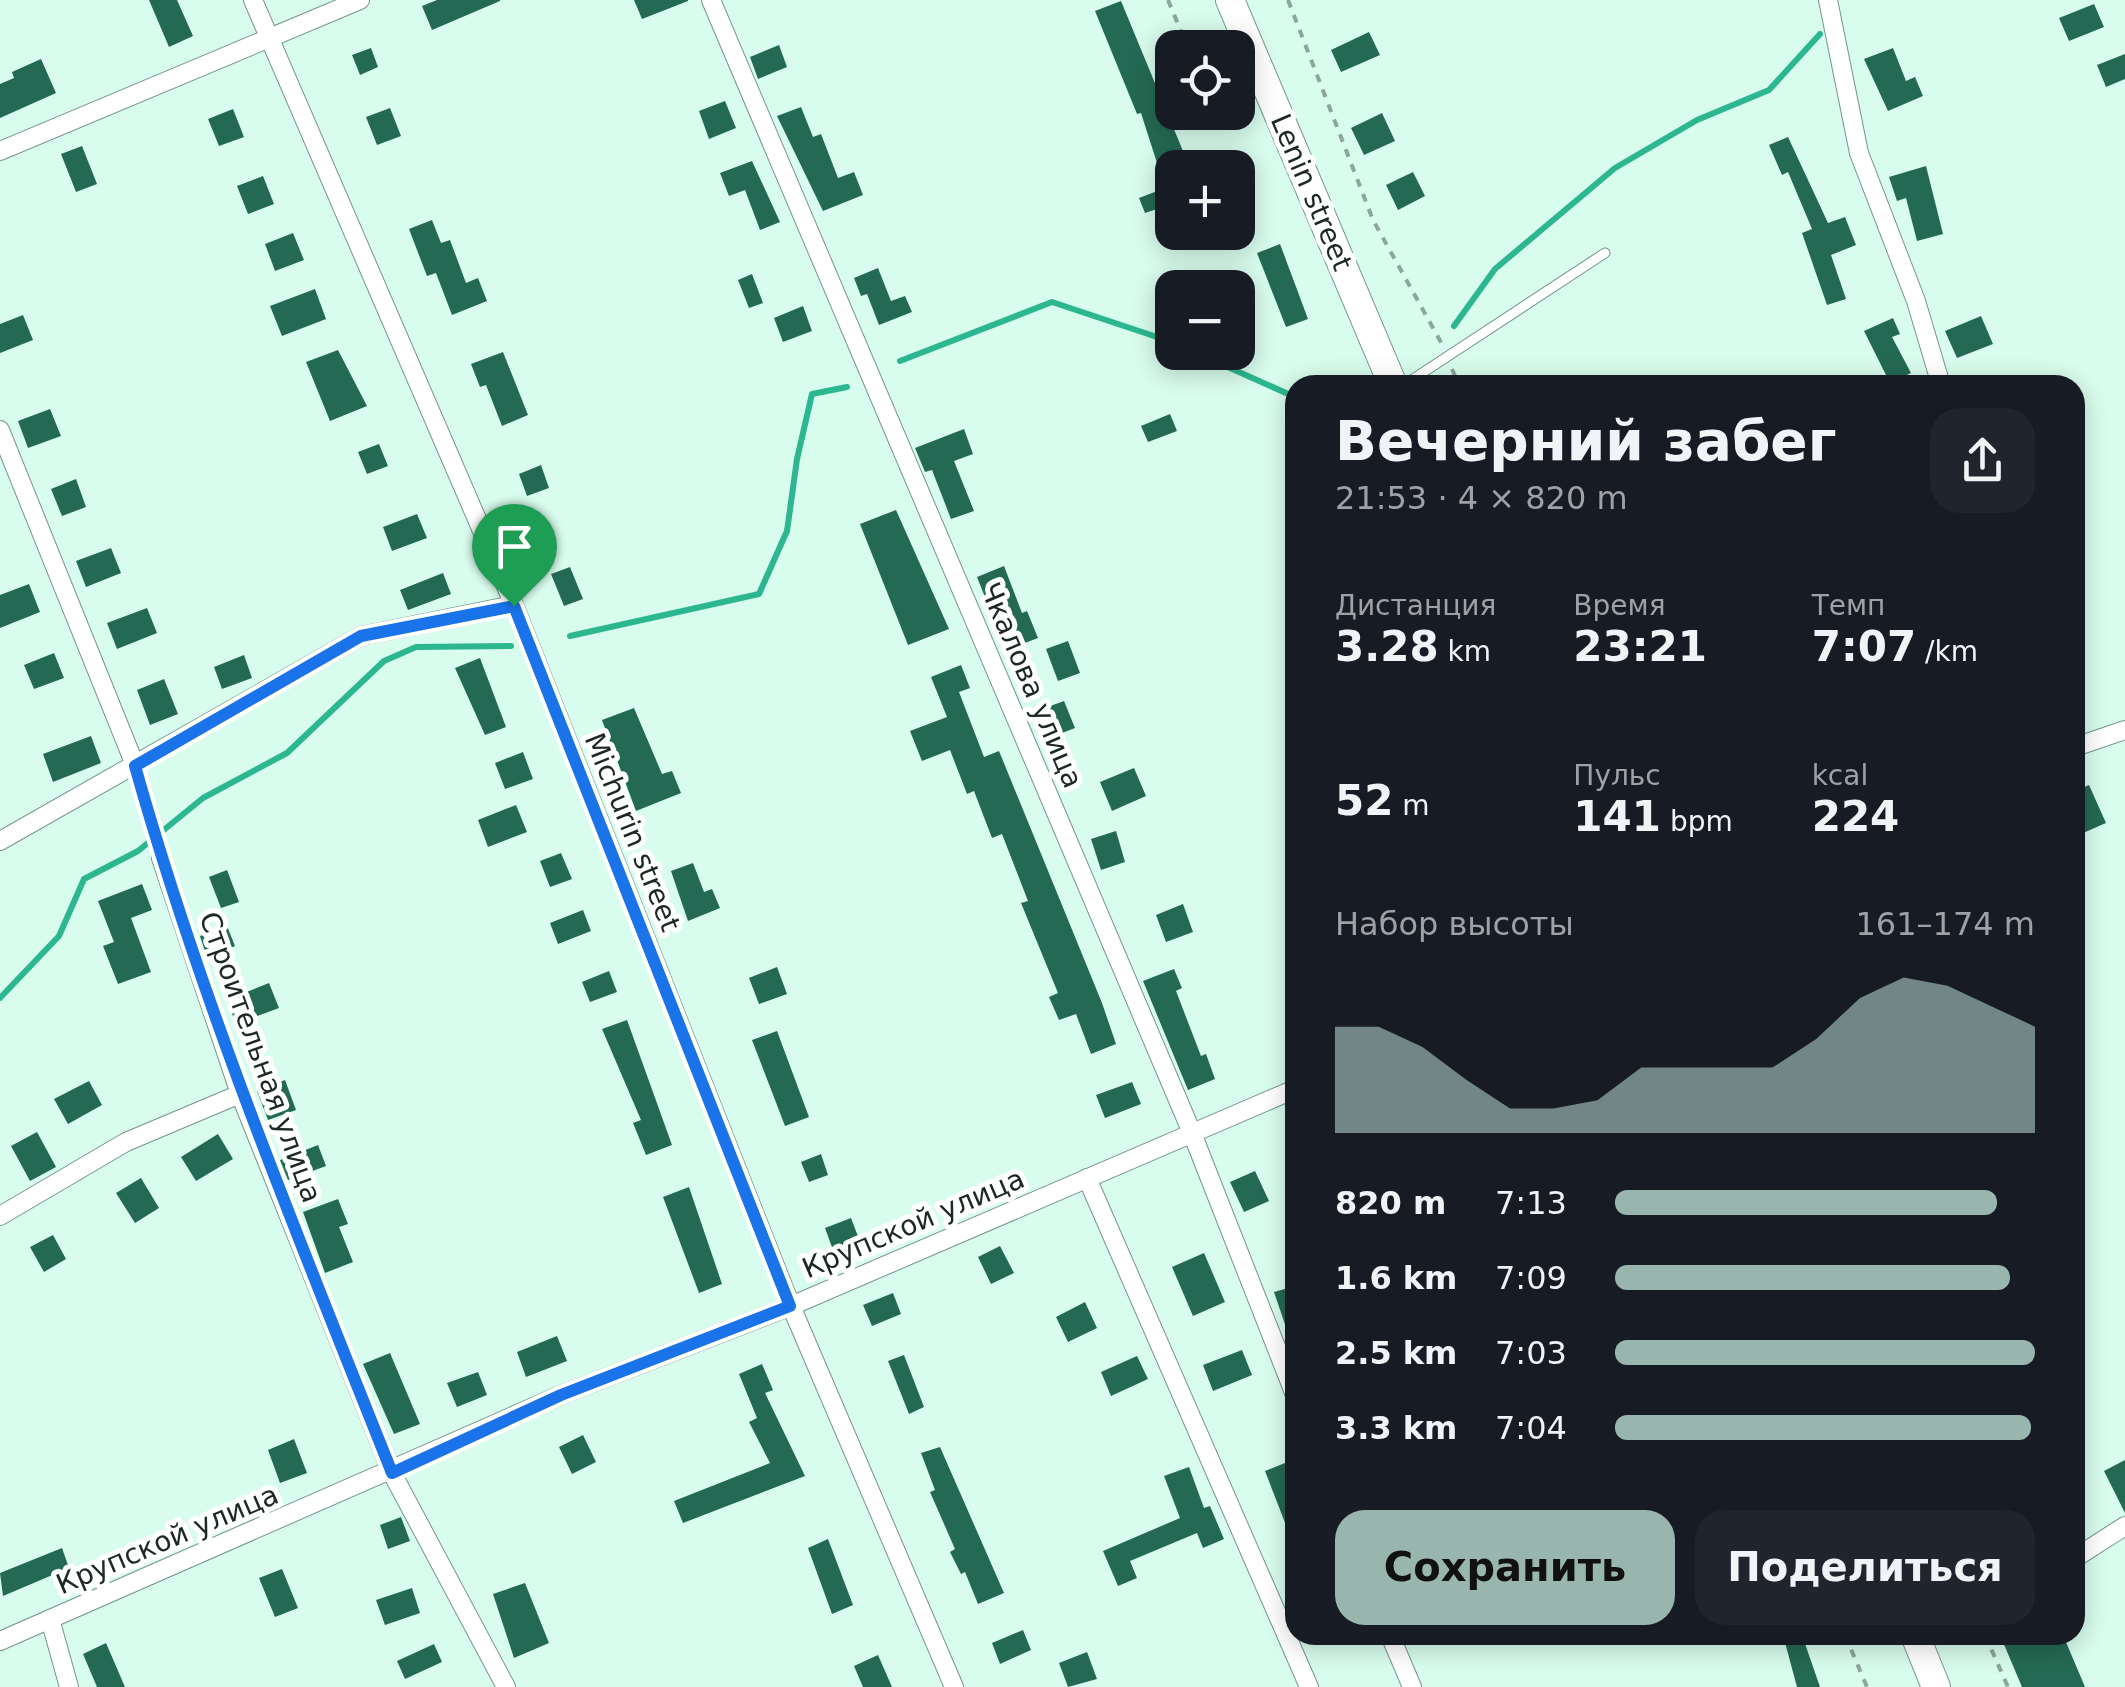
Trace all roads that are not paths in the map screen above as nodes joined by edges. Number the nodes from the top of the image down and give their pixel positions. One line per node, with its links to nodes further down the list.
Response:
1 (253, 0): 6 (street, Michurin street)
2 (360, 0): 6 (street)
3 (710, 0): 21 (street, Чкалова улица)
4 (1230, 0): 9 (main road, Lenin street)
5 (1828, 0): 11 (street)
6 (269, 38): 7 (street); 13 (street, Michurin street)
7 (0, 151)
8 (1606, 253): 10 (lane)
9 (1389, 375)
10 (1419, 375)
11 (1938, 375)
12 (0, 430): 16 (street)
13 (514, 606): 16 (street); 24 (street, Michurin street)
14 (2125, 730): 15 (street)
15 (2085, 744)
16 (135, 766): 17 (street)
17 (0, 841)
18 (161, 858): 20 (street, Строительная улица)
19 (1285, 1092): 21 (street, Крупской улица)
20 (240, 1094): 23 (street); 26 (street, Строительная улица)
21 (1192, 1133): 22 (street, Крупской улица); 25 (street, Чкалова улица)
22 (1087, 1178): 24 (street, Крупской улица); 30 (street)
23 (0, 1216)
24 (790, 1306): 26 (street, Крупской улица); 37 (street, Michurin street)
25 (1285, 1370)
26 (392, 1473): 29 (street, Крупской улица); 36 (street, Строительная улица)
27 (2125, 1526): 28 (street)
28 (2085, 1552)
29 (50, 1619): 31 (street, Крупской улица); 35 (street)
30 (1285, 1634)
31 (0, 1641)
32 (1290, 1645): 38 (street)
33 (1394, 1645): 39 (street)
34 (1919, 1645): 40 (main road)
35 (69, 1687)
36 (506, 1687)
37 (954, 1687)
38 (1308, 1687)
39 (1412, 1687)
40 (1936, 1687)

